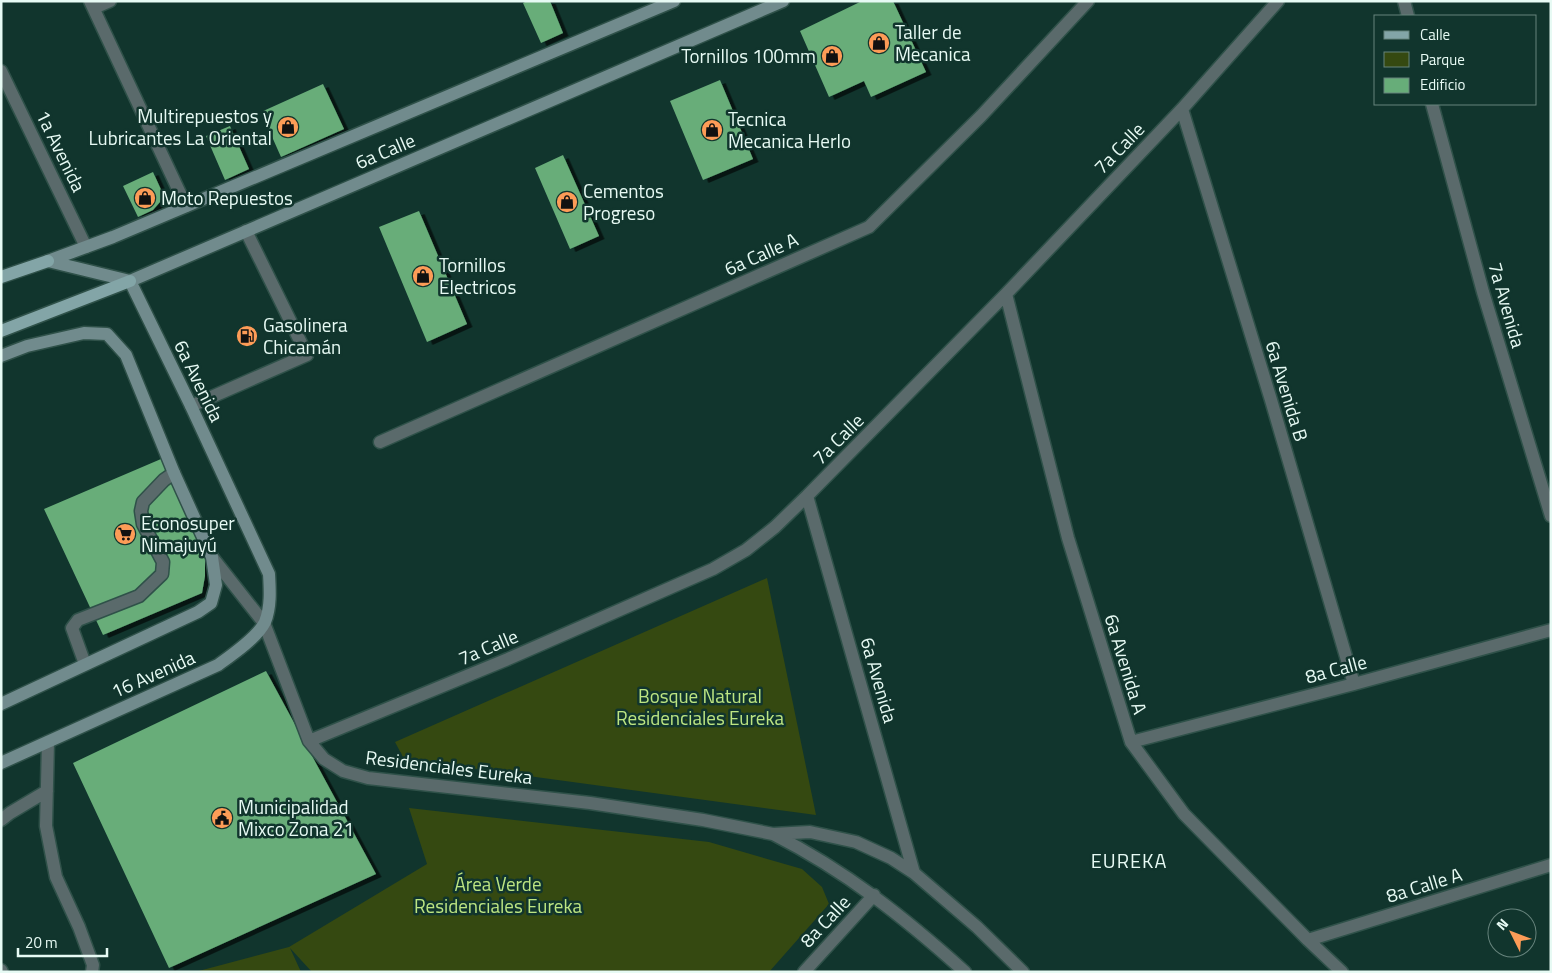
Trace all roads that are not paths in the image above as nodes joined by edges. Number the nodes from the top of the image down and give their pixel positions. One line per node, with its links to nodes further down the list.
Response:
1 (110, 1): 7 (street)
2 (674, 1): 12 (main road, 6a Calle)
3 (783, 1): 13 (main road, 6a Calle)
4 (1088, 1): 22 (street, 6a Calle A)
5 (1278, 1): 11 (street, 7a Calle)
6 (1404, 1): 8 (street)
7 (92, 5): 12 (street)
8 (1408, 15)
9 (1, 71): 14 (street, 1a Avenida)
10 (1432, 105): 25 (street, 7a Avenida)
11 (1182, 109): 18 (street, 7a Calle); 31 (street, 6a Avenida B)
12 (186, 206): 14 (main road, 6a Calle)
13 (246, 231): 17 (main road, 6a Calle); 21 (street)
14 (86, 247): 15 (main road, 6a Calle)
15 (48, 261): 16 (main road, 6a Calle); 17 (main road)
16 (5, 275)
17 (130, 281): 19 (main road, 6a Calle); 21 (main road, 6a Avenida)
18 (1006, 294): 24 (street, 7a Calle); 35 (street, 6a Avenida A)
19 (1, 331)
20 (1, 356): 23 (main road)
21 (191, 406): 27 (main road, 6a Avenida)
22 (380, 442)
23 (174, 473): 26 (main road); 30 (street)
24 (807, 496): 33 (street, 7a Calle); 41 (street, 6a Avenida)
25 (1551, 516)
26 (212, 557): 28 (street, Residenciales Eureka); 30 (main road, 16 Avenida)
27 (268, 574): 28 (main road, 16 Avenida)
28 (264, 623): 33 (street, Residenciales Eureka); 34 (main road, 16 Avenida)
29 (1551, 630): 31 (street, 8a Calle)
30 (85, 664): 32 (main road, 16 Avenida)
31 (1354, 684): 35 (street, 8a Calle)
32 (1, 704)
33 (309, 741): 39 (street, Residenciales Eureka)
34 (48, 742): 36 (main road, 16 Avenida); 37 (street)
35 (1131, 742): 43 (street, 6a Avenida A)
36 (1, 763)
37 (48, 791): 38 (street); 44 (street)
38 (1, 820)
39 (773, 834): 41 (street); 42 (street)
40 (1551, 865): 43 (street, 8a Calle A)
41 (914, 873): 47 (street)
42 (874, 896): 45 (street, 8a Calle); 46 (street)
43 (1308, 940): 48 (street, 6a Avenida A)
44 (92, 972)
45 (804, 972)
46 (965, 972)
47 (1023, 972)
48 (1342, 972)

